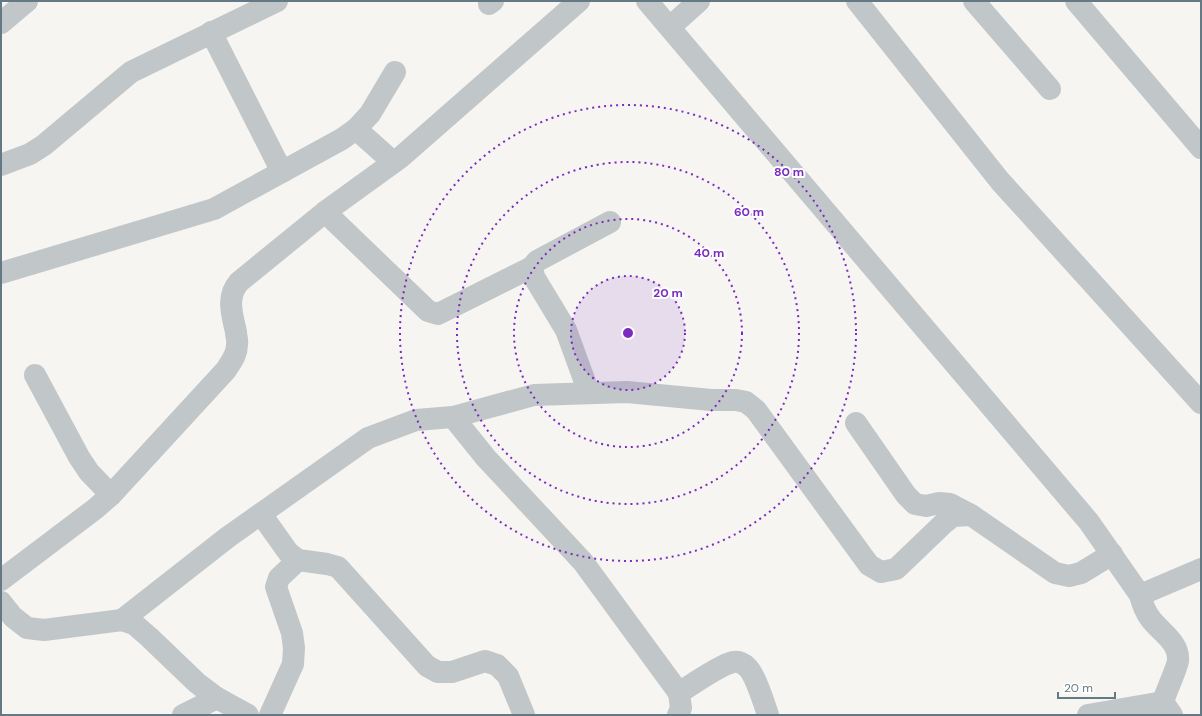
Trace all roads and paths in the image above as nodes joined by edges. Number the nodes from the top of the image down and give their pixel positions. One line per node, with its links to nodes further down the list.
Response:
1 (27, 1): 9 (street)
2 (277, 1): 11 (street)
3 (579, 1): 16 (street)
4 (648, 1): 10 (street)
5 (699, 1): 10 (street)
6 (857, 1): 25 (street)
7 (974, 1): 13 (street)
8 (1076, 1): 15 (street)
9 (1, 23)
10 (670, 27): 31 (street)
11 (211, 32): 17 (street); 18 (street)
12 (395, 72): 14 (street)
13 (1050, 89)
14 (356, 129): 16 (street); 18 (street)
15 (1201, 148)
16 (393, 162): 19 (street)
17 (1, 166)
18 (282, 172): 22 (street)
19 (325, 212): 21 (street); 28 (street)
20 (610, 222): 21 (street)
21 (532, 267): 24 (street)
22 (1, 273)
23 (35, 375): 28 (street)
24 (589, 393): 26 (street); 30 (street)
25 (1201, 403)
26 (453, 417): 29 (street); 38 (street)
27 (856, 423): 30 (street)
28 (111, 495): 34 (street)
29 (261, 514): 32 (street); 37 (street)
30 (971, 515): 31 (street)
31 (1112, 554): 35 (street)
32 (298, 560): 43 (street); 44 (street)
33 (1201, 569): 35 (street)
34 (1, 580)
35 (1140, 595): 40 (street)
36 (1, 602): 37 (street)
37 (122, 620): 39 (street)
38 (679, 693): 45 (street); 46 (street)
39 (217, 698): 41 (street); 42 (street)
40 (1167, 709): 47 (street)
41 (183, 715)
42 (248, 715)
43 (270, 715)
44 (524, 715)
45 (678, 715)
46 (768, 715)
47 (1088, 715)

